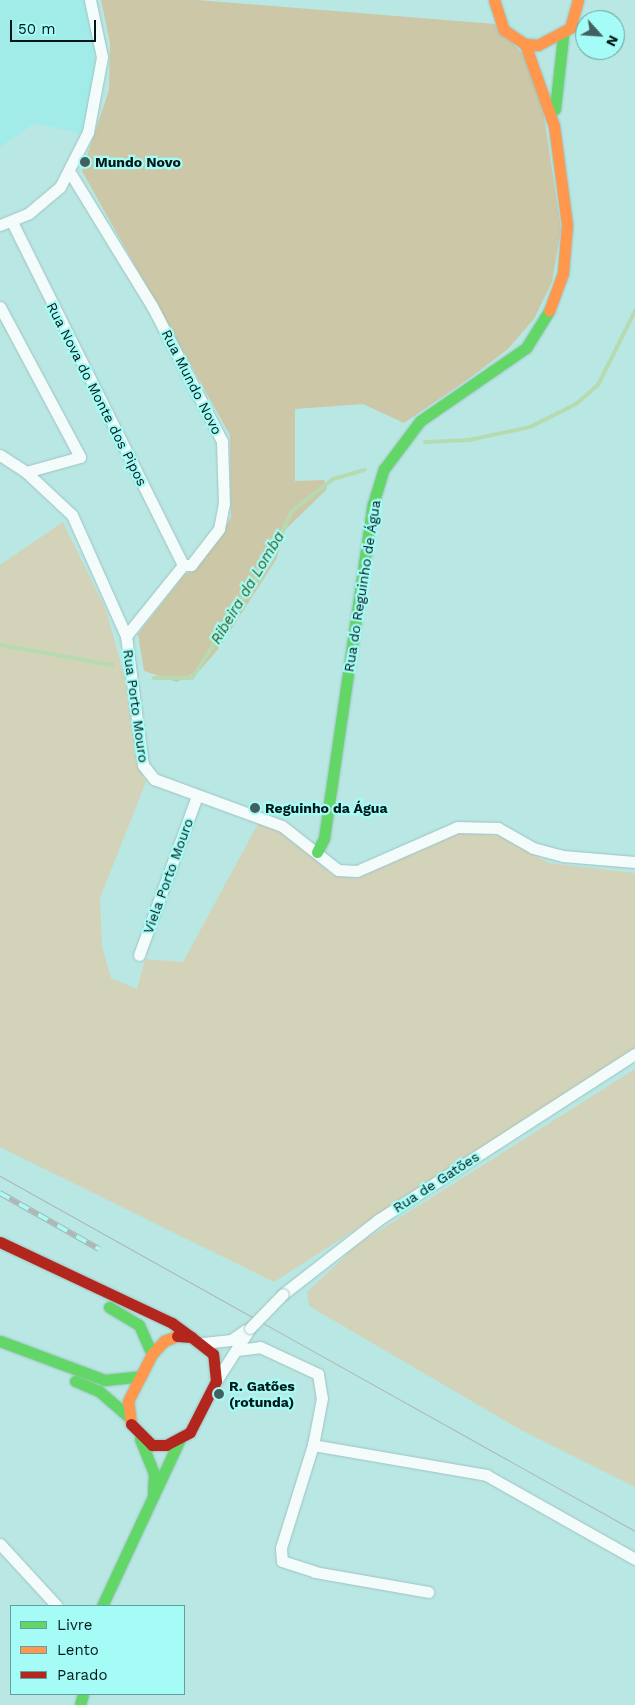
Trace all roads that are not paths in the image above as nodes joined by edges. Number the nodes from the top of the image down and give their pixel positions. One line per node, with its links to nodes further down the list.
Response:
1 (90, 0): 7 (street)
2 (578, 0): 4 (main road)
3 (495, 2): 5 (main road)
4 (563, 36): 5 (main road); 6 (main road, Rua do Reguinho de Água)
5 (525, 44): 6 (main road, Rua do Reguinho de Água)
6 (554, 126): 16 (main road, Rua do Reguinho de Água)
7 (70, 174): 8 (street); 13 (street, Rua Mundo Novo)
8 (12, 222): 9 (street); 13 (street, Rua Nova do Monte dos Pipos)
9 (0, 226)
10 (0, 307): 12 (street)
11 (0, 455): 12 (street, Rua Porto Mouro)
12 (26, 472): 14 (street, Rua Porto Mouro)
13 (183, 565): 14 (street, Rua Mundo Novo)
14 (126, 636): 15 (street, Rua Porto Mouro)
15 (197, 796): 16 (street, Rua Porto Mouro); 18 (street, Viela Porto Mouro)
16 (317, 852): 17 (street, Rua Porto Mouro)
17 (635, 862)
18 (139, 955)
19 (635, 1054): 22 (street, Rua de Gatões, bridge)
20 (0, 1242): 23 (main road)
21 (0, 1256): 28 (main road)
22 (250, 1328): 25 (street, Rua de Gatões); 26 (street, Rua de Gatões)
23 (191, 1337): 25 (main road); 28 (main road)
24 (0, 1341): 29 (main road)
25 (203, 1343): 30 (main road)
26 (237, 1350): 30 (street, Rua de Gatões); 34 (street)
27 (0, 1352): 31 (main road)
28 (152, 1354): 29 (main road)
29 (140, 1376): 31 (main road)
30 (216, 1381): 33 (main road)
31 (127, 1415): 32 (main road)
32 (140, 1439): 33 (main road); 35 (main road)
33 (179, 1441): 35 (main road)
34 (313, 1445): 37 (street); 38 (street)
35 (153, 1502): 40 (main road)
36 (0, 1544): 39 (street)
37 (635, 1559)
38 (428, 1592)
39 (55, 1605)
40 (102, 1605)

